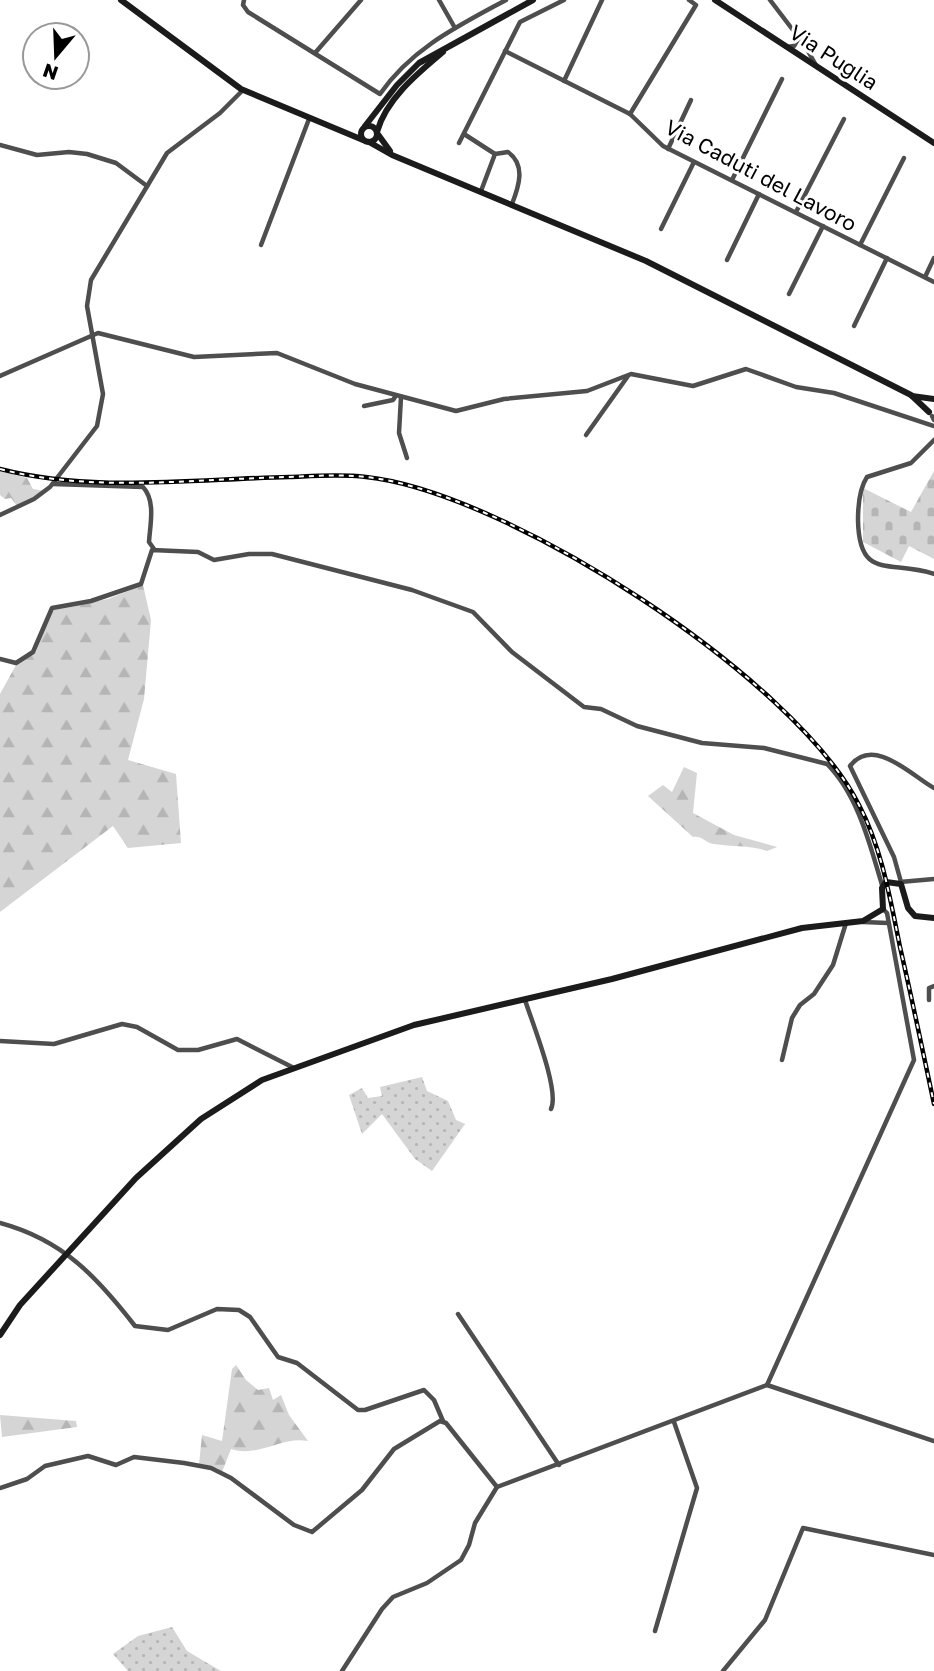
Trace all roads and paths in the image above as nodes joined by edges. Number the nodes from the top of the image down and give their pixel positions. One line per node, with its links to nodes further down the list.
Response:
1 (121, 0): 21 (main road)
2 (244, 0): 17 (street)
3 (361, 0): 17 (street)
4 (439, 0): 13 (street)
5 (506, 0): 13 (street)
6 (533, 0): 14 (main road)
7 (564, 0): 16 (street)
8 (602, 0): 20 (street)
9 (688, 0): 23 (street)
10 (715, 0): 15 (main road, Via Puglia)
11 (770, 0): 12 (street)
12 (788, 22): 15 (street); 18 (street)
13 (455, 27): 17 (street)
14 (452, 44): 26 (main road); 27 (main road)
15 (786, 47): 18 (main road, Via Puglia)
16 (505, 51): 20 (street, Via Caduti del Lavoro); 28 (street)
17 (315, 53)
18 (817, 67): 31 (main road, Via Puglia)
19 (782, 79): 38 (street)
20 (564, 81): 23 (street, Via Caduti del Lavoro)
21 (243, 90): 25 (main road); 39 (street)
22 (691, 100): 33 (street)
23 (630, 114): 33 (street, Via Caduti del Lavoro)
24 (844, 119): 43 (street)
25 (311, 120): 26 (main road); 29 (main road); 46 (street)
26 (364, 126): 27 (main road); 29 (main road)
27 (377, 132): 29 (main road); 36 (main road)
28 (464, 134): 30 (street); 34 (street)
29 (366, 141): 36 (main road)
30 (459, 143)
31 (934, 143)
32 (0, 145): 39 (street)
33 (668, 149): 37 (street, Via Caduti del Lavoro)
34 (495, 154): 40 (street); 42 (street)
35 (904, 158): 47 (street)
36 (411, 162): 40 (main road)
37 (694, 162): 38 (street, Via Caduti del Lavoro); 45 (street)
38 (732, 180): 41 (street, Via Caduti del Lavoro)
39 (146, 186): 55 (street)
40 (481, 191): 42 (main road)
41 (759, 194): 43 (street, Via Caduti del Lavoro); 50 (street)
42 (512, 204): 58 (main road)
43 (796, 212): 44 (street, Via Caduti del Lavoro)
44 (823, 226): 47 (street, Via Caduti del Lavoro); 53 (street)
45 (661, 229)
46 (261, 245)
47 (860, 245): 48 (street, Via Caduti del Lavoro)
48 (887, 258): 51 (street, Via Caduti del Lavoro); 54 (street)
49 (934, 258): 51 (street)
50 (727, 260)
51 (925, 277): 52 (street, Via Caduti del Lavoro)
52 (934, 282)
53 (789, 294)
54 (853, 326)
55 (93, 334): 57 (street); 59 (street); 68 (street)
56 (628, 375): 60 (street); 64 (street); 65 (street)
57 (0, 376)
58 (911, 395): 61 (main road); 63 (main road)
59 (395, 397): 60 (street); 62 (street)
60 (401, 397): 67 (street)
61 (934, 399): 63 (main road)
62 (364, 406)
63 (932, 416)
64 (934, 426)
65 (586, 435)
66 (934, 440): 71 (street)
67 (407, 458)
68 (53, 484): 69 (street); 70 (street)
69 (0, 515)
70 (155, 549): 72 (street); 76 (street)
71 (934, 574)
72 (0, 659)
73 (934, 788): 75 (street)
74 (934, 879): 75 (street)
75 (900, 882): 76 (main road); 78 (main road)
76 (883, 885): 77 (main road)
77 (883, 909): 79 (main road); 81 (street)
78 (934, 918)
79 (862, 922): 80 (main road); 81 (street)
80 (846, 923): 83 (main road); 86 (street)
81 (888, 923): 93 (street)
82 (934, 986): 84 (street)
83 (525, 1000): 87 (main road); 88 (street)
84 (929, 1000)
85 (0, 1041): 87 (street)
86 (782, 1060)
87 (292, 1067): 90 (main road)
88 (551, 1109)
89 (0, 1223): 90 (street)
90 (69, 1254): 92 (main road); 94 (street)
91 (458, 1314): 97 (street)
92 (0, 1335)
93 (767, 1385): 95 (street); 96 (street)
94 (443, 1421): 98 (street); 99 (street)
95 (674, 1422): 97 (street); 101 (street)
96 (934, 1441)
97 (559, 1465): 98 (street)
98 (497, 1487): 102 (street)
99 (0, 1488)
100 (934, 1555): 103 (street)
101 (655, 1631)
102 (342, 1671)
103 (723, 1671)

